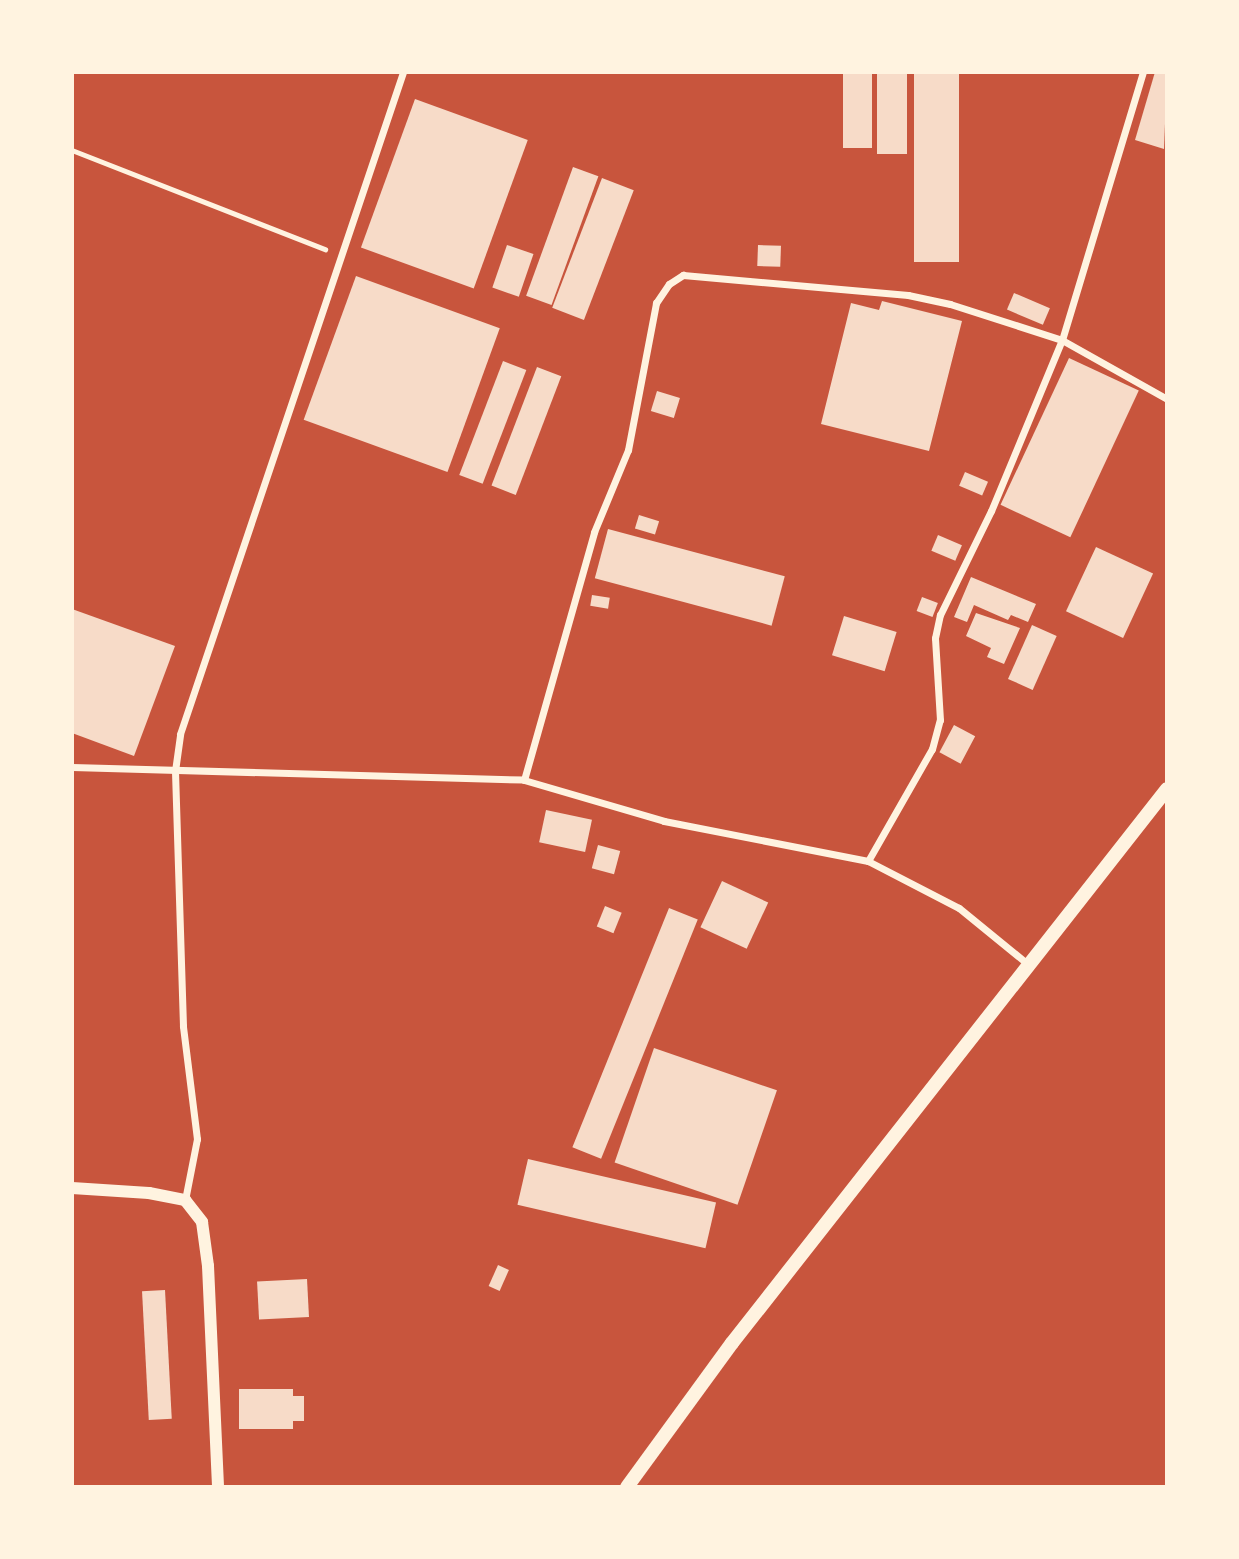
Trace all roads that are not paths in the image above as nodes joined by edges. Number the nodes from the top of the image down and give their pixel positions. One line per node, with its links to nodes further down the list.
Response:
1 (403, 72): 6 (street)
2 (1143, 72): 3 (street)
3 (1062, 340): 4 (street); 7 (street); 9 (street)
4 (1167, 400)
5 (72, 766): 6 (street)
6 (175, 771): 7 (street); 12 (street)
7 (524, 780): 9 (street)
8 (1167, 789): 10 (main road)
9 (868, 861): 10 (street)
10 (1030, 966): 14 (main road)
11 (72, 1188): 12 (street)
12 (185, 1200): 13 (street)
13 (218, 1487)
14 (627, 1487)

